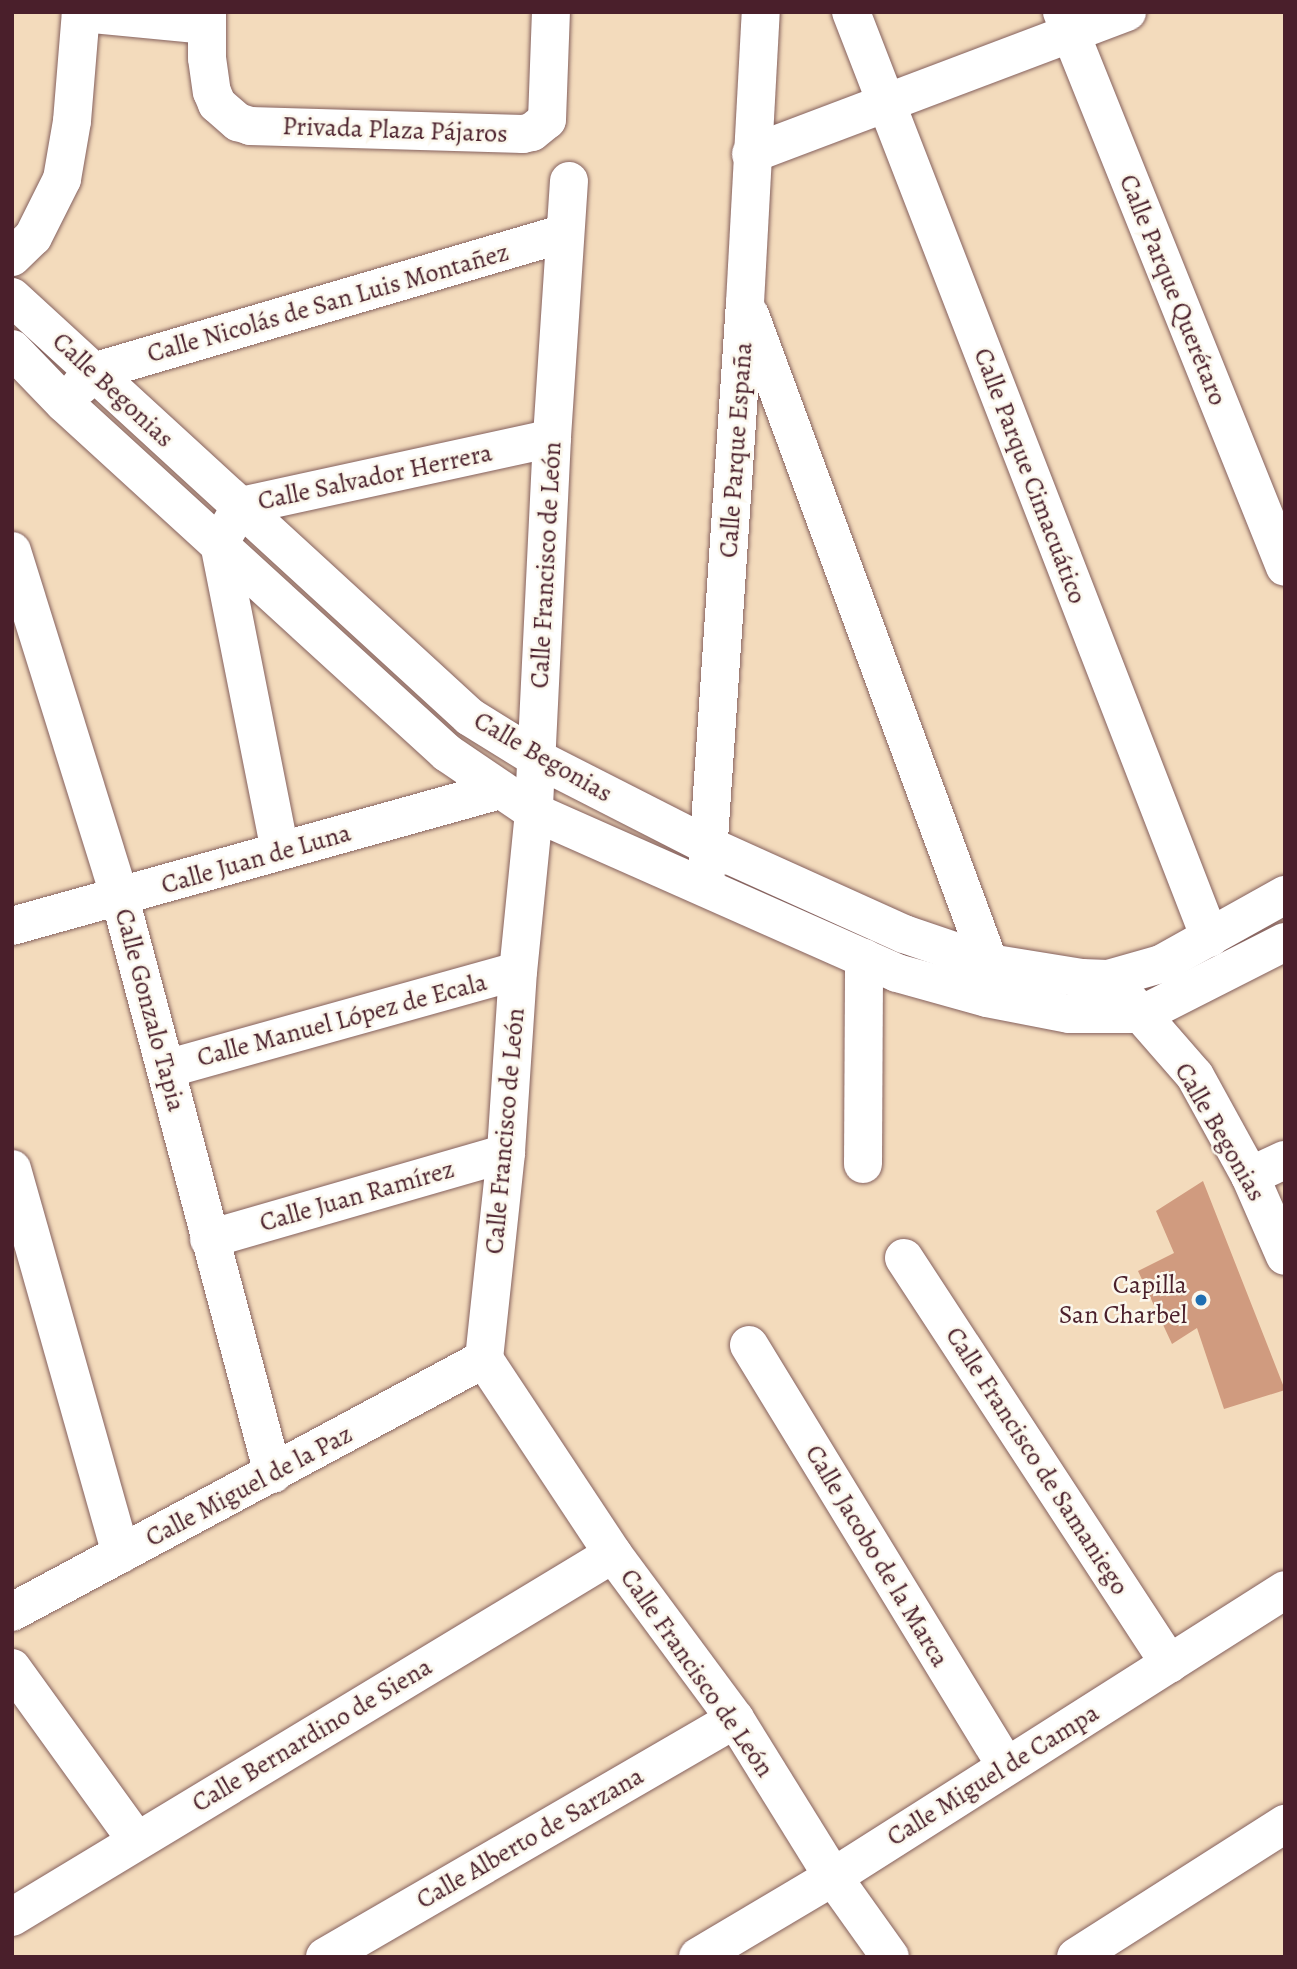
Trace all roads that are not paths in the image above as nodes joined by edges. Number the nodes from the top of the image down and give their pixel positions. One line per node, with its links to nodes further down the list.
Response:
1 (551, 12): 6 (street, Privada Plaza Pájaros)
2 (761, 12): 9 (street, Calle Parque España)
3 (851, 12): 8 (street, Calle Parque Cimacuático)
4 (1127, 12): 7 (street)
5 (81, 13): 6 (street, Privada Plaza Pájaros); 12 (street)
6 (207, 19)
7 (1066, 23): 8 (street); 22 (street, Calle Parque Querétaro)
8 (886, 105): 9 (street); 32 (street, Calle Parque Cimacuático)
9 (751, 155): 14 (street, Calle Parque España)
10 (569, 181): 11 (street, Calle Francisco de León)
11 (563, 234): 16 (street, Calle Nicolás de San Luis Montañez); 18 (street, Calle Francisco de León)
12 (12, 257)
13 (12, 297): 16 (street, Calle Begonias)
14 (745, 303): 26 (street, Calle Parque España); 35 (street)
15 (12, 349): 17 (street, Calle Begonias)
16 (93, 372): 17 (street, Calle Nicolás de San Luis Montañez); 19 (street, Calle Begonias)
17 (64, 402): 20 (street, Calle Begonias)
18 (552, 438): 19 (street, Calle Salvador Herrera); 23 (street, Calle Francisco de León)
19 (241, 506): 20 (street, Calle Salvador Herrera); 23 (street, Calle Begonias)
20 (219, 544): 24 (street, Calle Begonias); 27 (street)
21 (12, 551): 30 (street, Calle Gonzalo Tapia)
22 (1285, 567)
23 (536, 758): 25 (street, Calle Francisco de León); 26 (street, Calle Begonias)
24 (500, 790): 25 (street, Calle Begonias); 27 (street, Calle Juan de Luna)
25 (534, 812): 28 (street, Calle Begonias); 36 (street, Calle Francisco de León)
26 (709, 846): 28 (street, Calle Parque España); 35 (street, Calle Begonias)
27 (280, 851): 30 (street, Calle Juan de Luna)
28 (706, 888): 34 (street, Calle Begonias)
29 (1285, 895): 32 (street)
30 (120, 898): 31 (street, Calle Juan de Luna); 39 (street, Calle Gonzalo Tapia)
31 (12, 926)
32 (1210, 939): 37 (street)
33 (1285, 942): 38 (street)
34 (864, 958): 38 (street, Calle Begonias); 42 (street)
35 (989, 963): 37 (street, Calle Begonias)
36 (518, 971): 39 (street, Calle Manuel López de Ecala); 40 (street, Calle Francisco de León)
37 (1108, 979): 38 (street, Calle Begonias)
38 (1143, 1014): 44 (street, Calle Begonias)
39 (166, 1069): 45 (street, Calle Gonzalo Tapia)
40 (506, 1153): 45 (street, Calle Juan Ramírez); 49 (street, Calle Francisco de León)
41 (1285, 1160): 44 (street)
42 (863, 1164)
43 (12, 1169): 51 (street)
44 (1250, 1176): 46 (street, Calle Begonias)
45 (209, 1239): 50 (street, Calle Gonzalo Tapia)
46 (1285, 1256)
47 (904, 1258): 55 (street, Calle Francisco de Samaniego)
48 (749, 1345): 58 (street, Calle Jacobo de la Marca)
49 (484, 1359): 50 (street, Calle Miguel de la Paz); 52 (street, Calle Francisco de León)
50 (273, 1474): 51 (street, Calle Miguel de la Paz)
51 (121, 1554): 54 (street, Calle Miguel de la Paz)
52 (613, 1554): 57 (street, Calle Francisco de León); 60 (street, Calle Bernardino de Siena)
53 (1285, 1590): 55 (street, Calle Miguel de Campa)
54 (12, 1612)
55 (1170, 1664): 58 (street, Calle Miguel de Campa)
56 (12, 1668): 60 (street)
57 (735, 1720): 61 (street, Calle Francisco de León); 63 (street, Calle Alberto de Sarzana)
58 (1006, 1766): 61 (street, Calle Miguel de Campa)
59 (1285, 1824): 66 (street)
60 (136, 1840): 62 (street, Calle Bernardino de Siena)
61 (833, 1877): 64 (street, Calle Miguel de Campa); 65 (street, Calle Francisco de León)
62 (12, 1917)
63 (326, 1957)
64 (698, 1957)
65 (890, 1957)
66 (1076, 1957)

